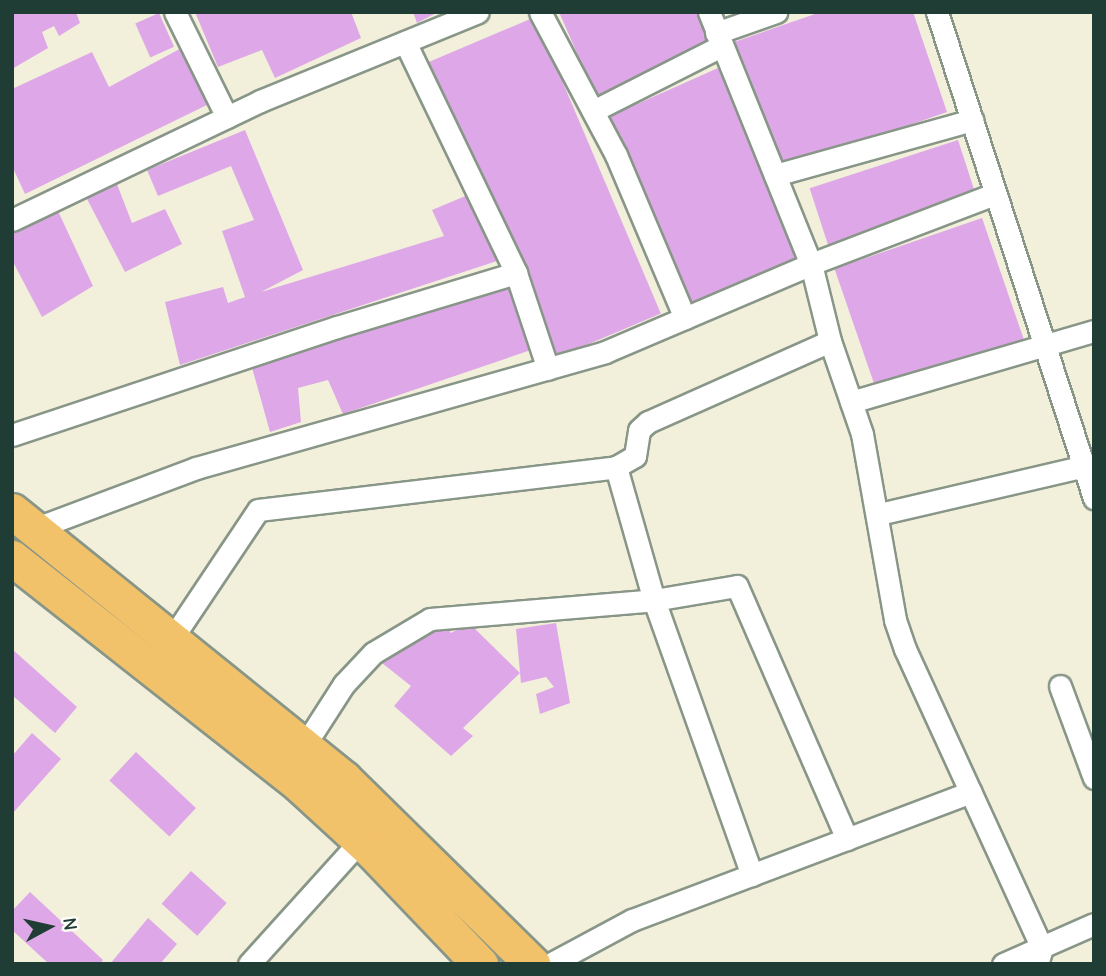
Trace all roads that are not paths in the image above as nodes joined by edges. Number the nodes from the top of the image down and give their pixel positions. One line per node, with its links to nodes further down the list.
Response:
1 (175, 12): 10 (street)
2 (478, 12): 8 (street)
3 (540, 12): 9 (street)
4 (709, 12): 7 (street)
5 (776, 12): 7 (street)
6 (937, 12): 11 (street)
7 (719, 39): 9 (street); 12 (street)
8 (405, 43): 10 (street); 16 (street)
9 (593, 111): 17 (street)
10 (227, 117): 14 (street)
11 (972, 120): 12 (street); 13 (street)
12 (775, 176): 15 (street)
13 (995, 194): 15 (street); 20 (street)
14 (12, 220)
15 (811, 264): 17 (street); 19 (street)
16 (516, 274): 21 (street); 23 (street)
17 (685, 318): 21 (street)
18 (1094, 331): 20 (street)
19 (830, 341): 22 (street); 25 (street)
20 (1044, 345): 22 (street); 24 (street)
21 (548, 369): 28 (street)
22 (851, 402): 27 (street)
23 (12, 435)
24 (1088, 466): 26 (street); 27 (street)
25 (616, 467): 30 (street); 31 (street)
26 (1094, 498)
27 (879, 514): 36 (street)
28 (23, 520): 31 (main road)
29 (12, 558): 37 (main road)
30 (654, 600): 33 (street); 38 (street); 40 (street)
31 (172, 640): 33 (main road)
32 (1060, 686): 34 (street)
33 (304, 746): 35 (main road)
34 (1094, 778)
35 (344, 779): 37 (main road); 45 (main road)
36 (971, 792): 38 (street); 42 (street)
37 (321, 805): 39 (main road)
38 (847, 839): 40 (street)
39 (360, 841): 43 (street); 44 (main road)
40 (752, 875): 46 (street)
41 (1094, 924): 42 (street)
42 (1040, 956): 47 (street)
43 (249, 964)
44 (480, 964)
45 (532, 964)
46 (550, 964)
47 (1003, 964)

